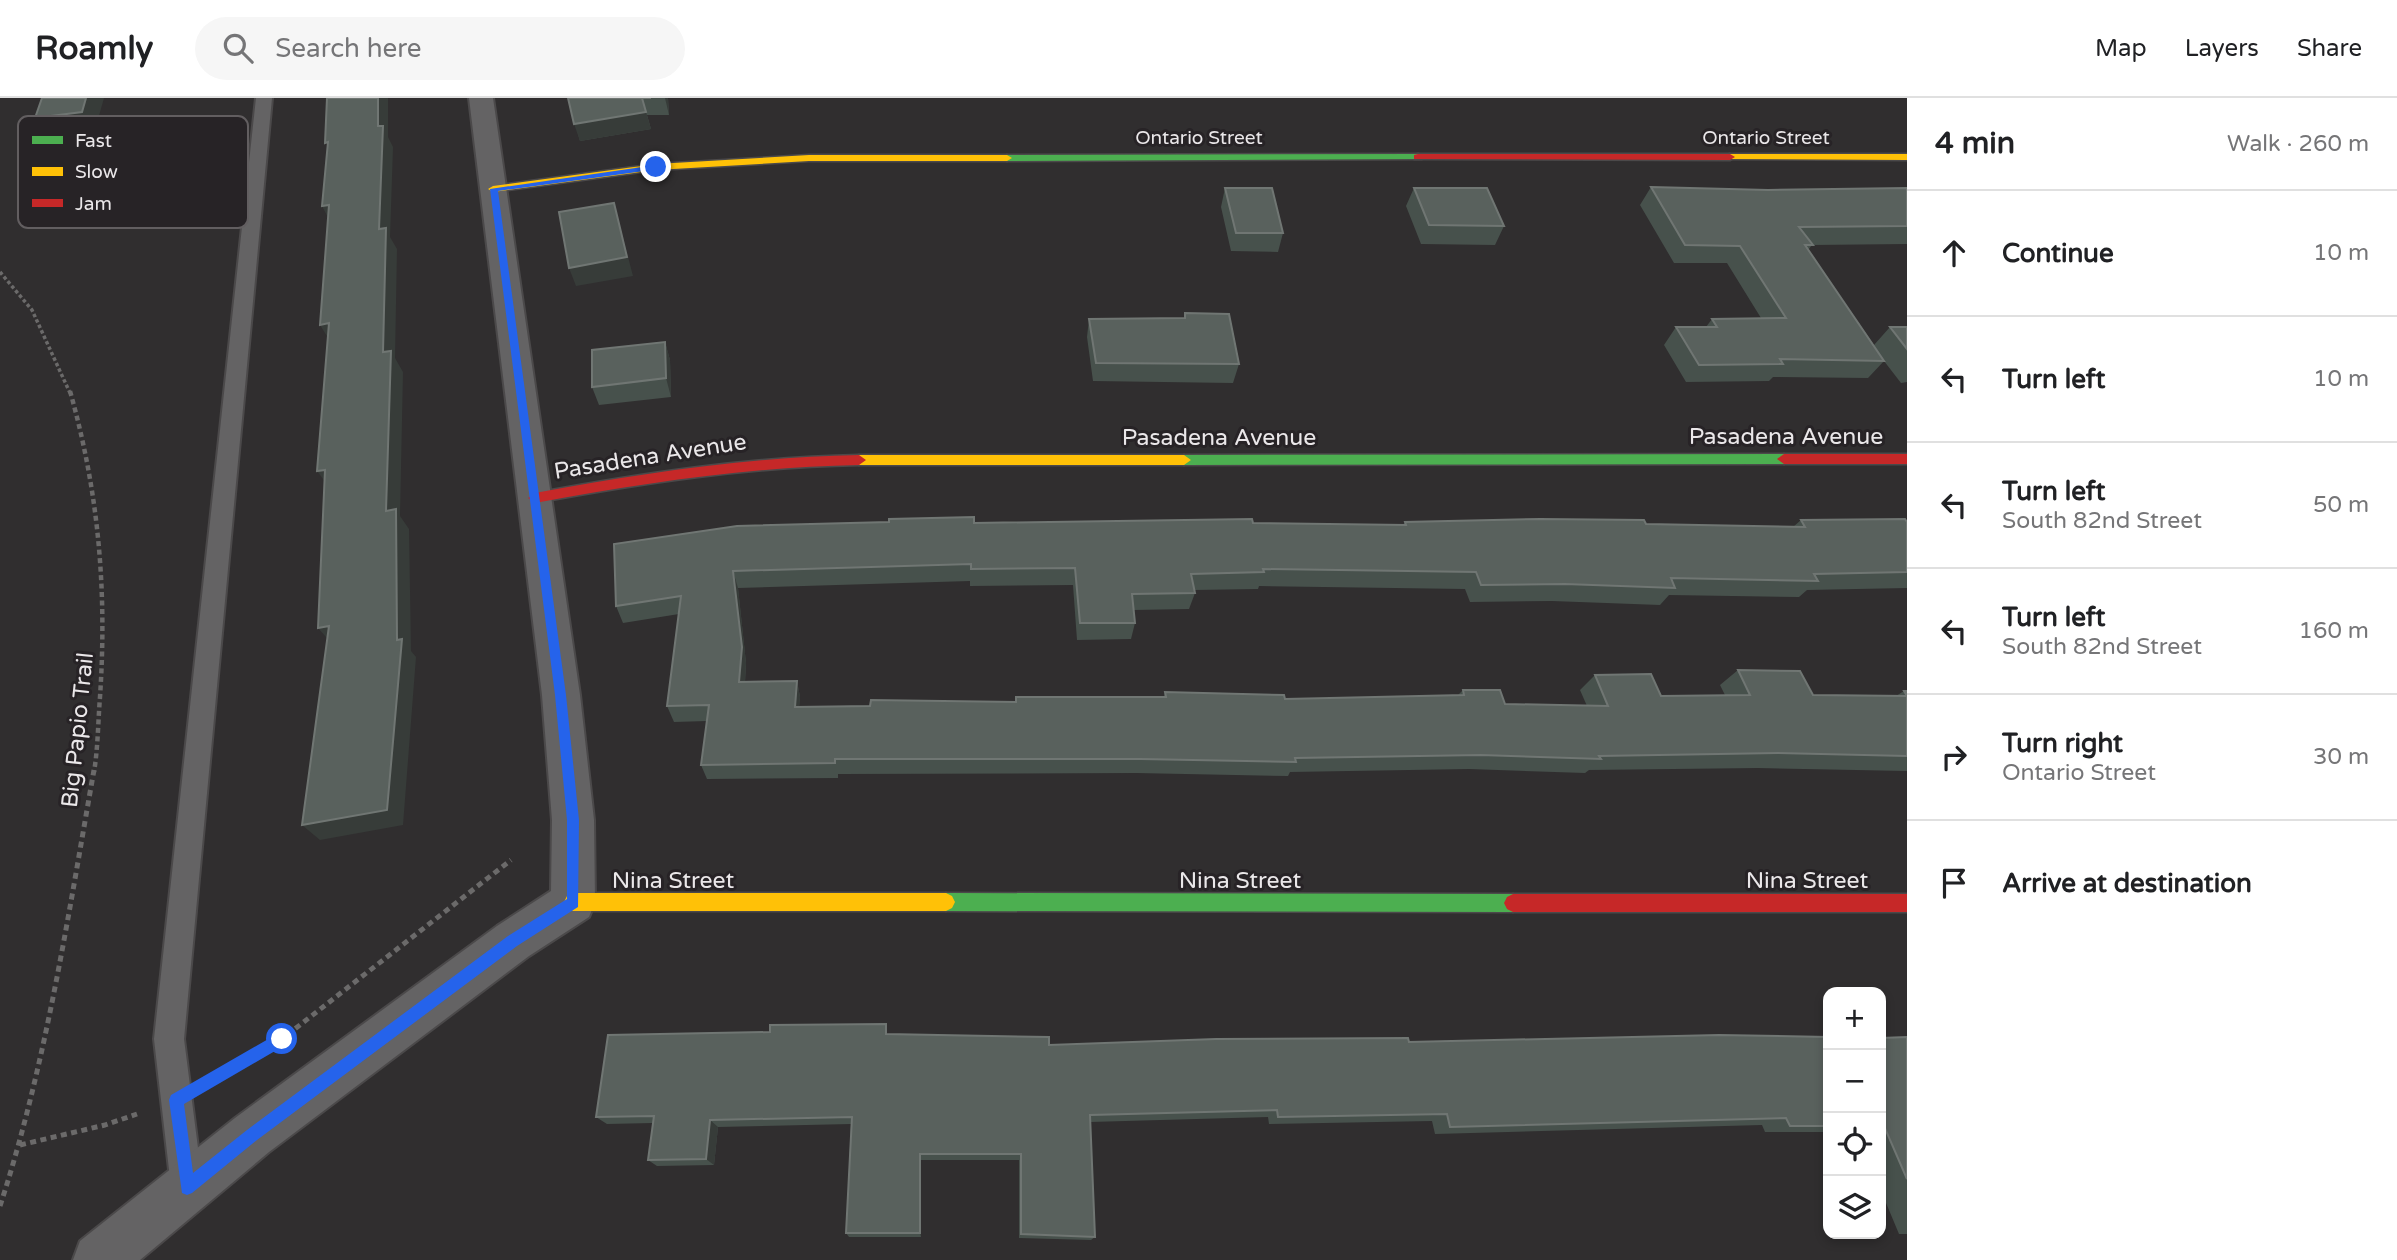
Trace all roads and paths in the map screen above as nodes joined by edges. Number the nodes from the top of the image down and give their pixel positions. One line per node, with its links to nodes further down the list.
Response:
1 (264, 98): 11 (lane)
2 (481, 98): 4 (street)
3 (1907, 158): 4 (street, Ontario Street)
4 (494, 189): 7 (street)
5 (0, 272): 12 (path, Big Papio Trail)
6 (1907, 459): 7 (street, Pasadena Avenue)
7 (535, 498): 9 (street)
8 (511, 860): 11 (path)
9 (573, 902): 10 (street, Nina Street); 13 (street)
10 (1907, 903)
11 (176, 1100): 12 (path); 13 (lane)
12 (20, 1144): 14 (path, Big Papio Trail)
13 (187, 1187): 15 (street)
14 (0, 1206)
15 (100, 1260)

